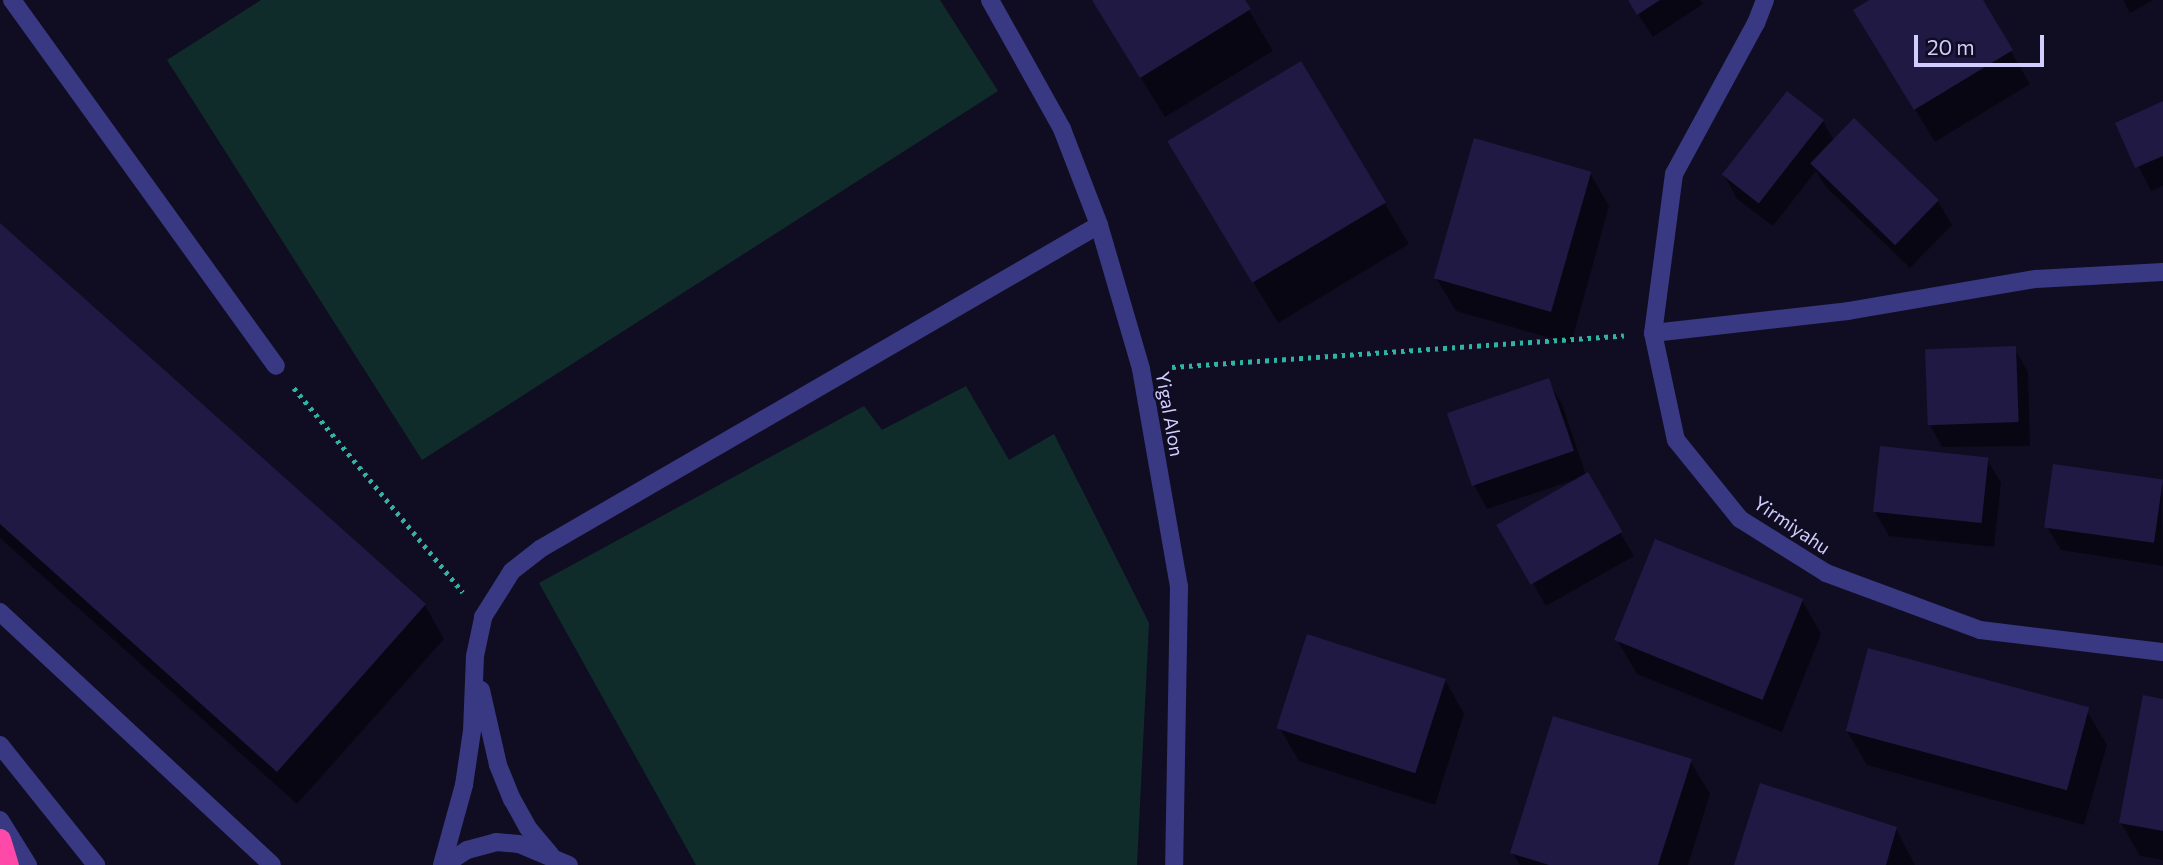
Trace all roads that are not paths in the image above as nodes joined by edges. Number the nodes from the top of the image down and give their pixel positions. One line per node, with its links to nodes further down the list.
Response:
1 (12, 0): 7 (street)
2 (990, 0): 4 (street, Yigal Alon)
3 (1765, 0): 6 (street, Yirmiyahu)
4 (1099, 225): 10 (street); 21 (street, Yigal Alon)
5 (2163, 272): 6 (street)
6 (1653, 333): 9 (street, Yirmiyahu)
7 (276, 366)
8 (0, 612): 15 (street)
9 (2163, 652)
10 (475, 656): 14 (street); 19 (street)
11 (0, 745): 18 (street)
12 (0, 820): 17 (street)
13 (0, 839): 16 (highway)
14 (551, 855): 19 (street); 20 (street)
15 (262, 862)
16 (8, 865)
17 (28, 865)
18 (96, 865)
19 (443, 865)
20 (569, 865)
21 (1174, 865)

